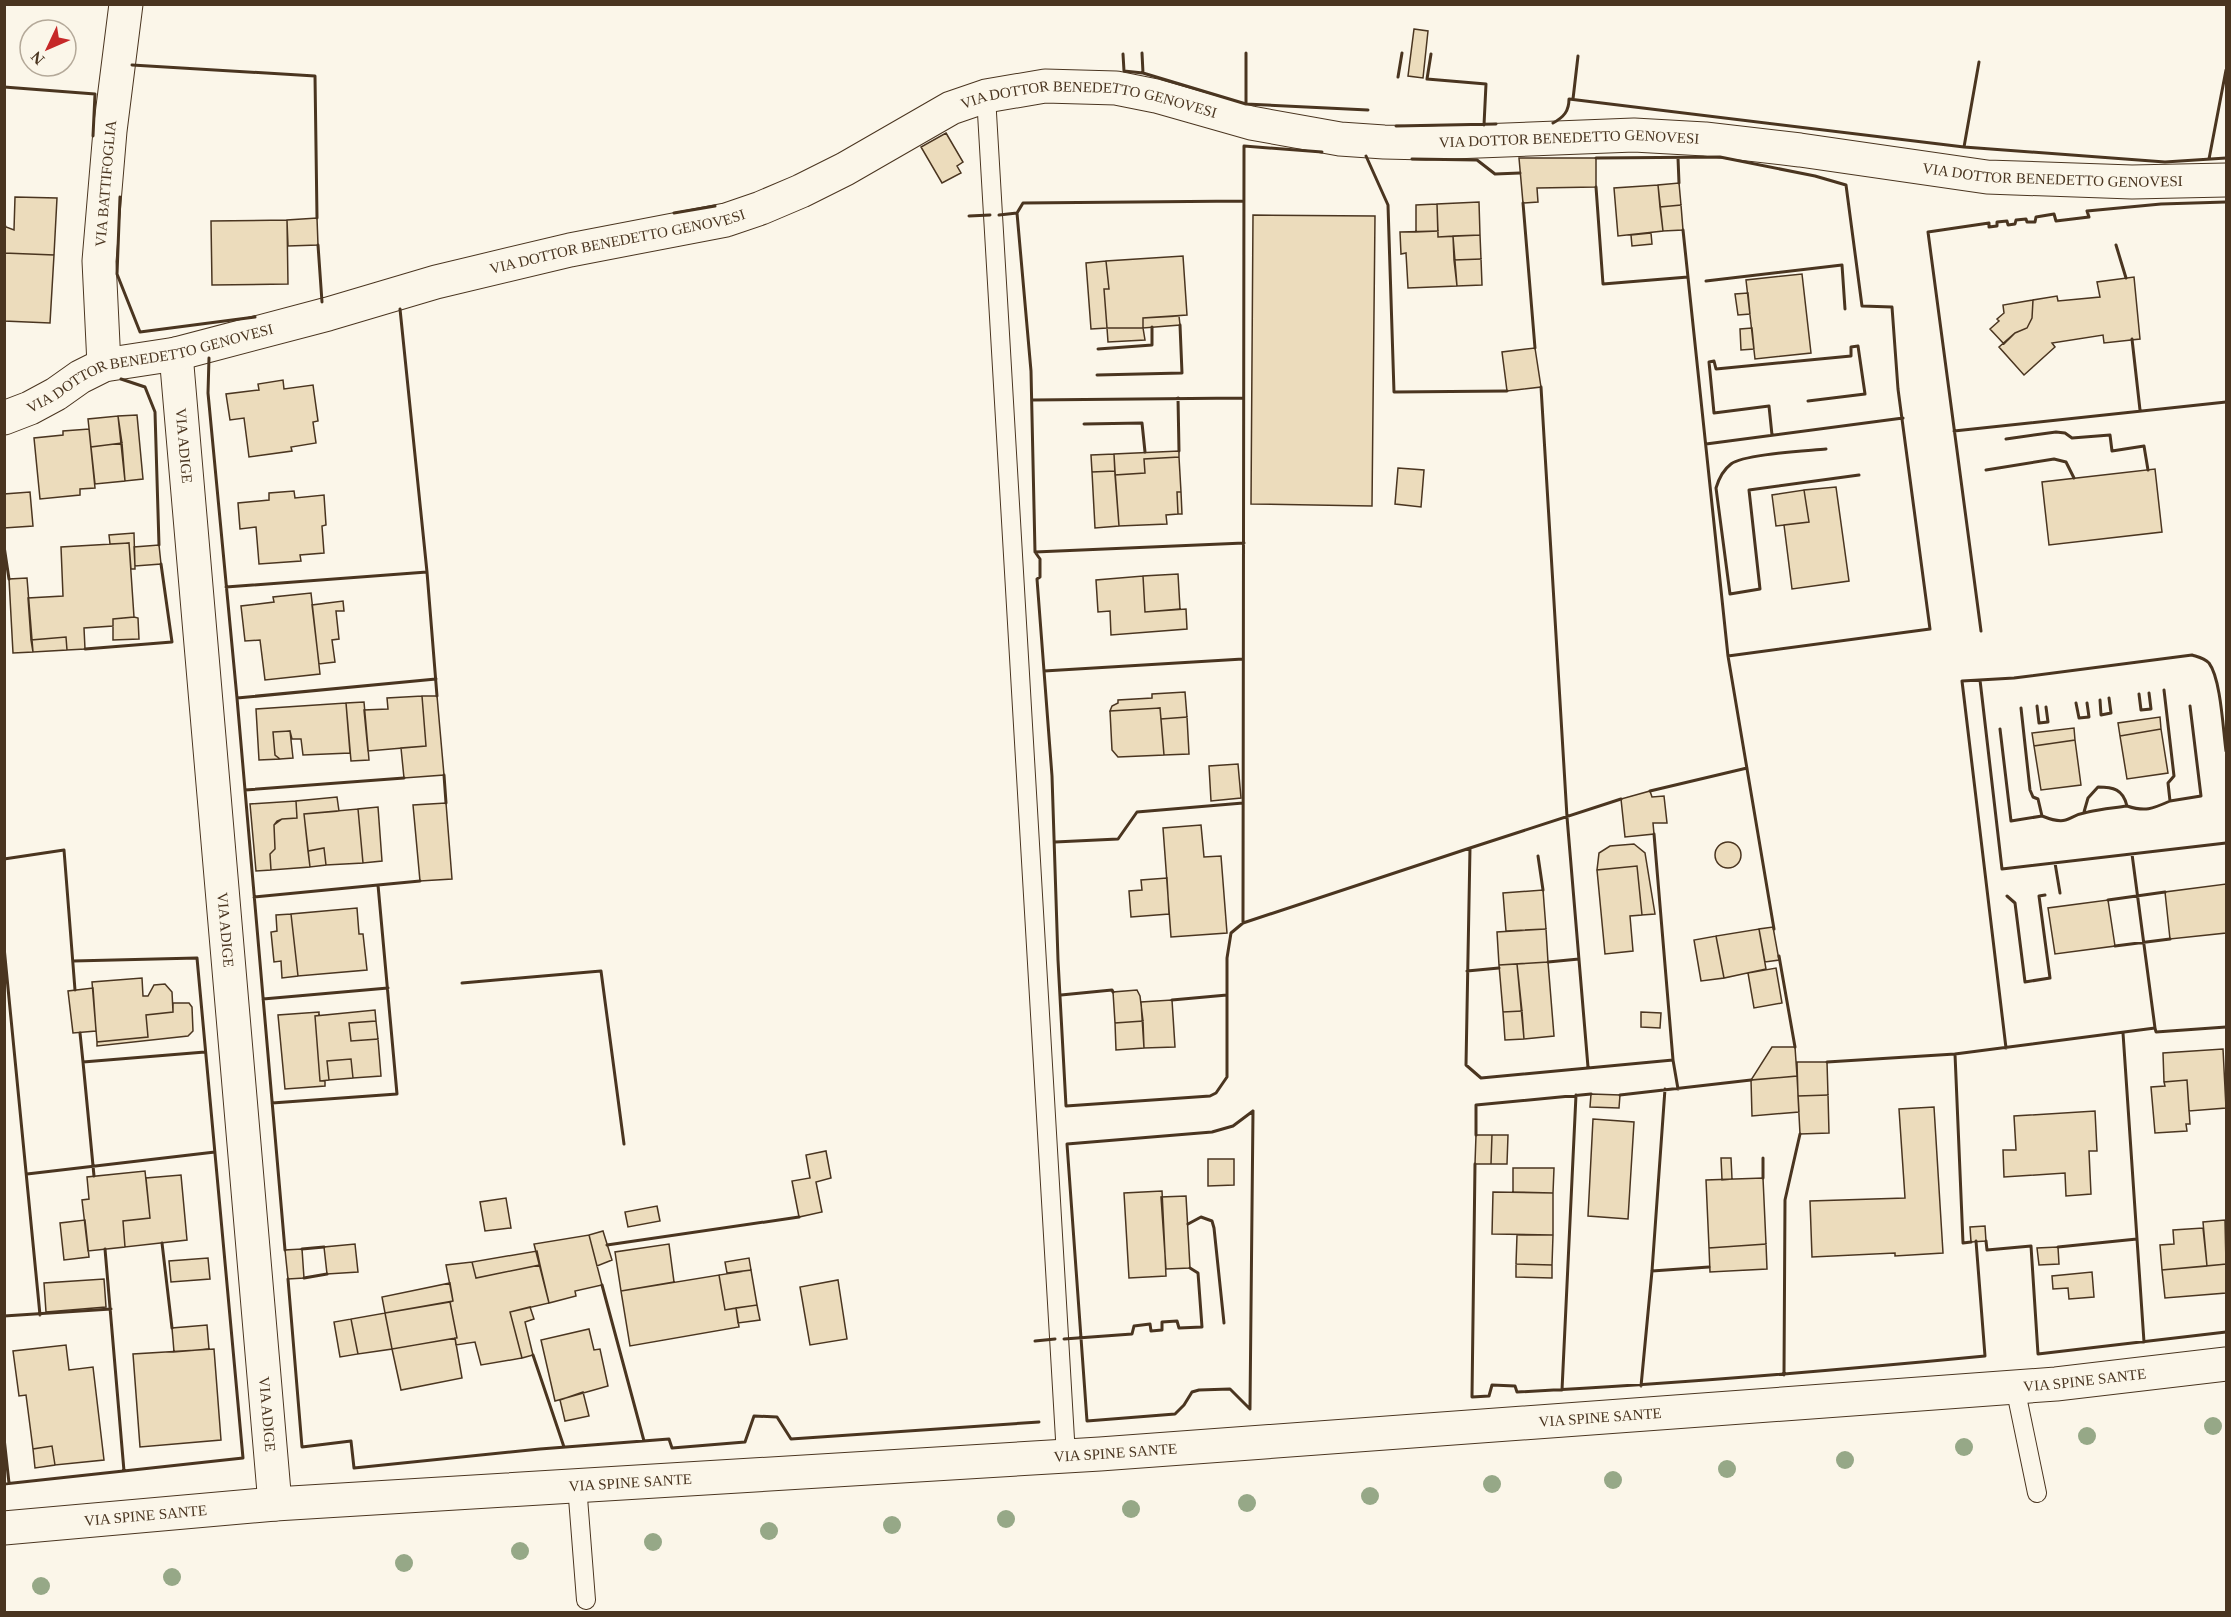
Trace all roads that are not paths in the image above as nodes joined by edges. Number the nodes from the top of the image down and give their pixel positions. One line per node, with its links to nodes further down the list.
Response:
1 (126, 4): 5 (street, VIA BATTIFOGLIA)
2 (986, 96): 3 (street, VIA DOTTOR BENEDETTO GENOVESI); 4 (street, VIA DOTTOR BENEDETTO GENOVESI); 9 (lane)
3 (2226, 180)
4 (176, 354): 5 (street, VIA DOTTOR BENEDETTO GENOVESI); 12 (street, VIA ADIGE)
5 (104, 365): 6 (street, VIA DOTTOR BENEDETTO GENOVESI)
6 (4, 418)
7 (2226, 1364): 8 (street, VIA SPINE SANTE)
8 (2015, 1387): 9 (street, VIA SPINE SANTE); 11 (lane)
9 (1066, 1456): 10 (street, VIA SPINE SANTE)
10 (577, 1485): 12 (street, VIA SPINE SANTE); 14 (lane)
11 (2037, 1493)
12 (275, 1504): 13 (street, VIA SPINE SANTE)
13 (4, 1528)
14 (586, 1600)

